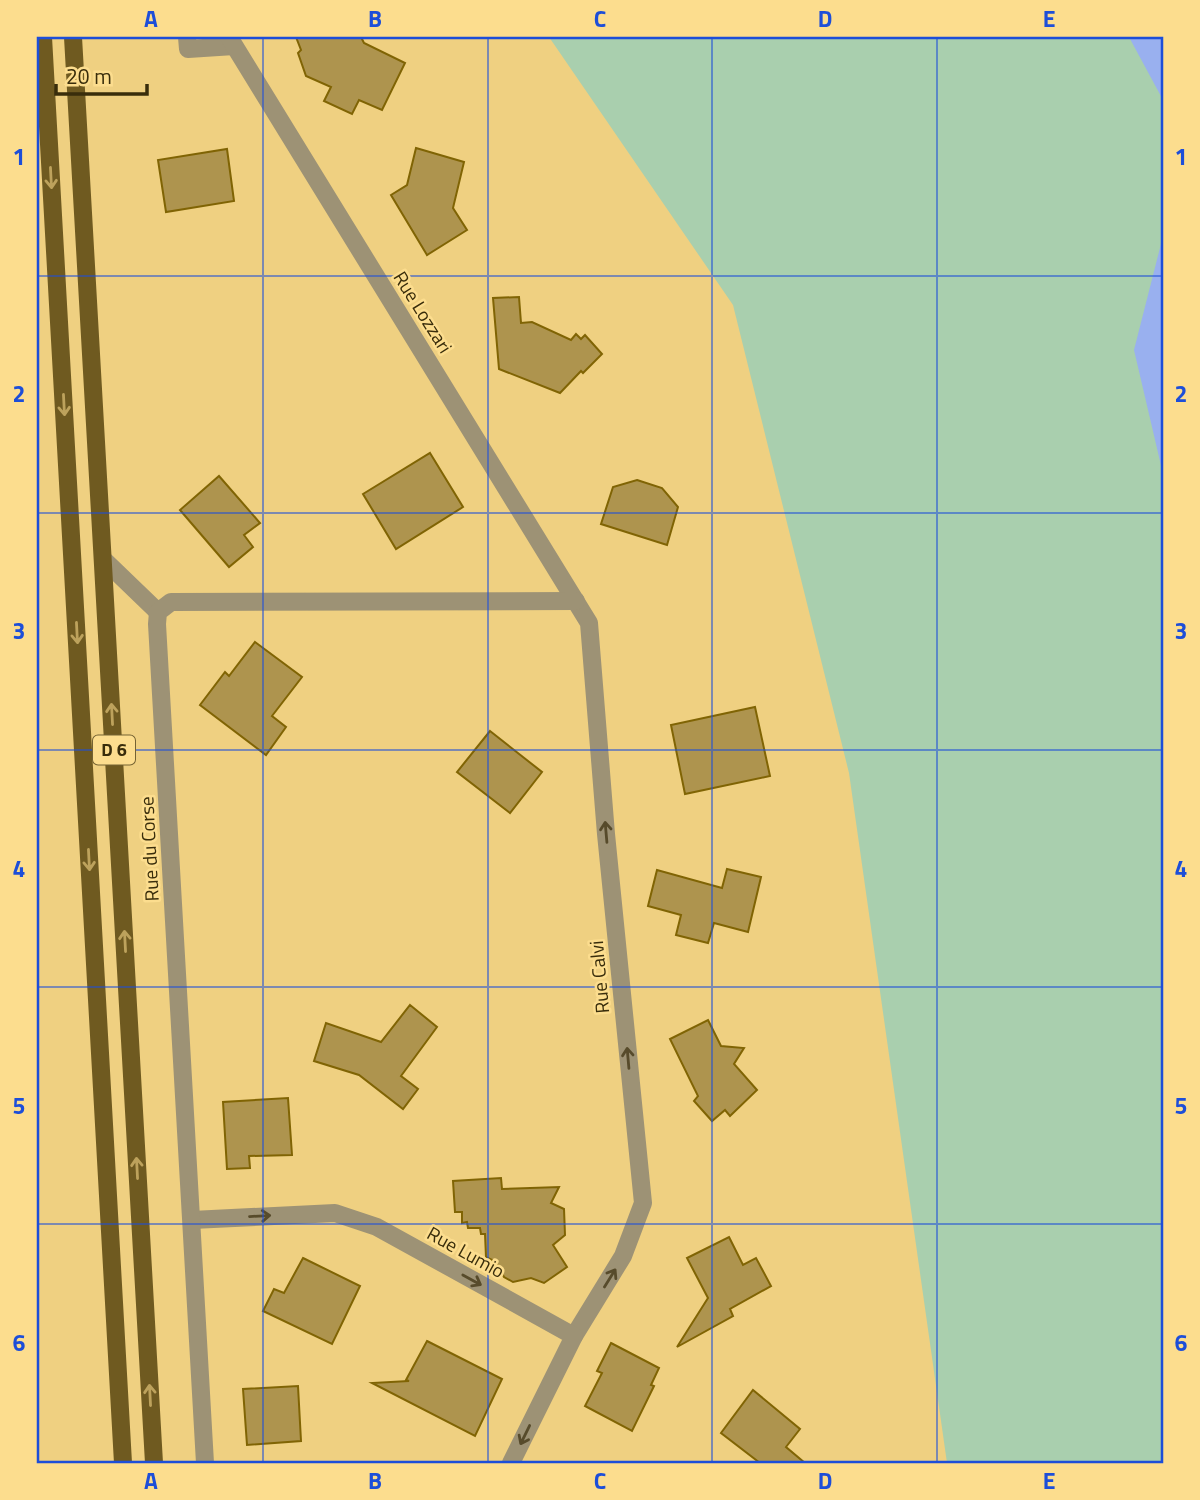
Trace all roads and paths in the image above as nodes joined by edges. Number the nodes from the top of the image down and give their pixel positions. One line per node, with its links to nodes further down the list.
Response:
1 (43, 37): 10 (main road, D 6, one-way to 10)
2 (73, 37): 5 (main road, D 6)
3 (187, 37): 4 (street, Rue Lozzari)
4 (231, 41): 6 (street, Rue Lozzari)
5 (103, 559): 7 (street); 11 (main road, D 6, one-way to 5)
6 (576, 601): 7 (street); 9 (street, Rue Calvi, one-way to 6)
7 (158, 612): 8 (street, Rue du Corse)
8 (192, 1220): 9 (street, Rue Lumio, one-way to 9); 12 (street, Rue du Corse)
9 (574, 1336): 13 (street, one-way to 13)
10 (122, 1458)
11 (154, 1463)
12 (205, 1463)
13 (511, 1463)

